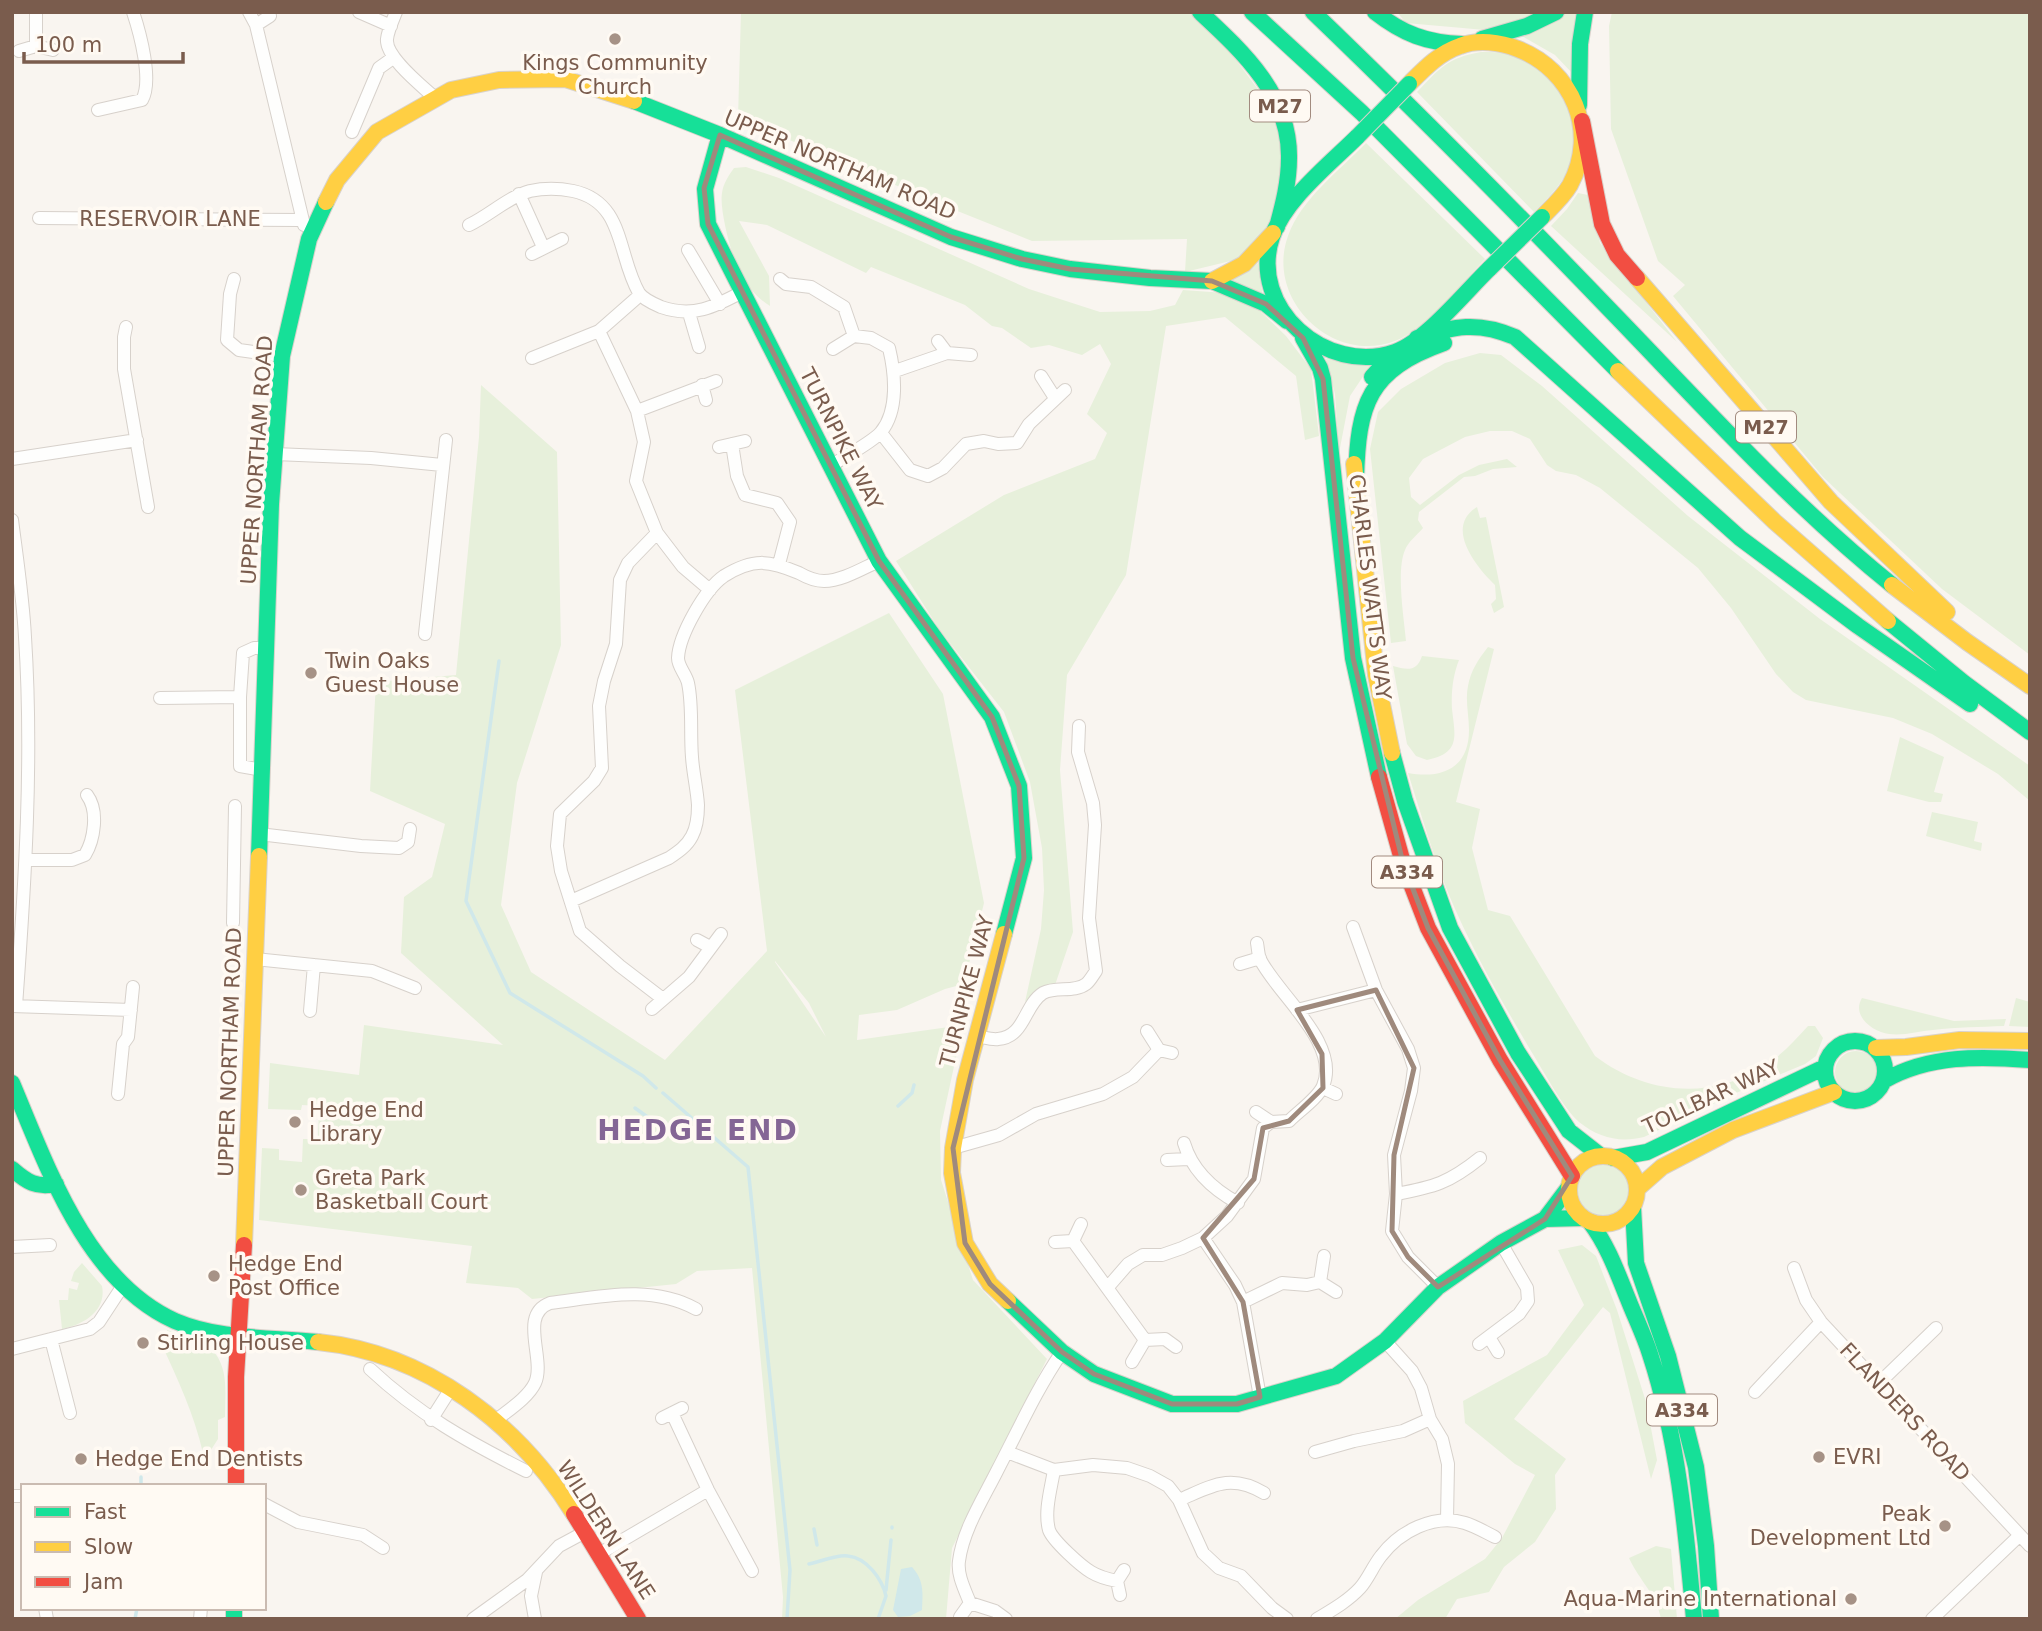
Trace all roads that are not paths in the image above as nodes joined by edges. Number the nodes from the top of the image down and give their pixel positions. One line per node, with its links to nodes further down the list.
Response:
1 (36, 12): 16 (street)
2 (134, 12): 21 (street)
3 (249, 12): 13 (street)
4 (359, 12): 14 (street)
5 (396, 12): 14 (street)
6 (1200, 12): 29 (main road, M27)
7 (1252, 12): 86 (main road, M27)
8 (1313, 12): 82 (main road, M27)
9 (1374, 12): 15 (main road)
10 (1556, 12): 15 (main road)
11 (1585, 12): 22 (main road)
12 (270, 16): 13 (street)
13 (256, 25): 27 (street)
14 (391, 26): 19 (street)
15 (1468, 43): 22 (main road); 29 (main road, bridge)
16 (36, 46): 17 (street); 18 (street)
17 (52, 50)
18 (19, 51)
19 (393, 58): 20 (street); 23 (street)
20 (435, 98): 24 (main road, UPPER NORTHAM ROAD); 30 (main road, UPPER NORTHAM ROAD)
21 (98, 110)
22 (1581, 117): 45 (main road, bridge); 82 (main road, M27)
23 (352, 132)
24 (720, 135): 34 (main road, UPPER NORTHAM ROAD); 36 (main road, TURNPIKE WAY)
25 (519, 194): 28 (street); 31 (street); 37 (street)
26 (39, 218): 27 (street, RESERVOIR LANE)
27 (302, 220): 30 (street)
28 (469, 225)
29 (1275, 230): 34 (main road); 40 (main road)
30 (309, 239): 52 (main road, UPPER NORTHAM ROAD)
31 (562, 239)
32 (688, 250): 38 (street)
33 (234, 279): 52 (street)
34 (1212, 281): 40 (main road, UPPER NORTHAM ROAD)
35 (782, 284): 43 (street)
36 (742, 292): 38 (street); 70 (main road, TURNPIKE WAY)
37 (640, 295): 39 (street); 41 (street)
38 (720, 303): 39 (street)
39 (689, 313): 47 (street)
40 (1287, 321): 44 (main road)
41 (599, 331): 53 (street); 60 (street)
42 (121, 333): 63 (street)
43 (854, 336): 48 (street); 55 (street)
44 (1303, 338): 49 (main road); 135 (main road, CHARLES WATTS WAY / A334)
45 (1418, 338): 49 (main road); 54 (main road)
46 (938, 341): 50 (street)
47 (699, 347)
48 (833, 349)
49 (1395, 352): 71 (main road, CHARLES WATTS WAY / A334)
50 (947, 354): 51 (street); 55 (street)
51 (971, 355)
52 (282, 356): 67 (main road, UPPER NORTHAM ROAD)
53 (532, 358)
54 (1540, 359): 71 (main road); 87 (main road)
55 (895, 371): 62 (street)
56 (1041, 376): 65 (street)
57 (716, 381): 58 (street)
58 (702, 386): 59 (street); 60 (street)
59 (706, 400)
60 (637, 411): 74 (street)
61 (981, 427): 65 (street)
62 (881, 433): 65 (street); 70 (street)
63 (137, 440): 68 (street); 72 (street)
64 (446, 440): 69 (street)
65 (984, 441)
66 (732, 444): 76 (street)
67 (275, 454): 69 (street); 81 (main road, UPPER NORTHAM ROAD)
68 (12, 460)
69 (442, 465): 79 (street)
70 (832, 465): 75 (main road, TURNPIKE WAY)
71 (1356, 480): 130 (main road, CHARLES WATTS WAY / A334)
72 (151, 503)
73 (12, 520): 93 (street)
74 (657, 533): 77 (street); 94 (street)
75 (879, 561): 76 (street); 115 (main road, TURNPIKE WAY)
76 (779, 564): 77 (street)
77 (710, 590): 94 (street)
78 (412, 615): 79 (street)
79 (426, 616): 80 (street)
80 (425, 634)
81 (266, 648): 83 (street); 88 (main road, UPPER NORTHAM ROAD)
82 (2030, 684)
83 (240, 698): 84 (street); 88 (street)
84 (166, 702)
85 (1079, 726): 115 (street)
86 (2030, 732)
87 (2030, 739)
88 (261, 769): 92 (main road, UPPER NORTHAM ROAD)
89 (90, 797): 93 (street)
90 (235, 806): 95 (street)
91 (410, 829): 92 (street)
92 (259, 834): 95 (main road, UPPER NORTHAM ROAD)
93 (27, 860): 109 (street)
94 (571, 901): 108 (street)
95 (257, 912): 102 (main road, UPPER NORTHAM ROAD)
96 (1353, 927): 107 (street)
97 (721, 933): 100 (street)
98 (697, 940): 100 (street)
99 (1256, 943): 101 (street)
100 (710, 947): 108 (street)
101 (1260, 958): 103 (street); 112 (street)
102 (255, 960): 104 (street); 161 (main road, UPPER NORTHAM ROAD)
103 (1240, 964)
104 (314, 965): 106 (street); 113 (street)
105 (133, 987): 111 (street)
106 (415, 988)
107 (1377, 990): 112 (street); 138 (street)
108 (663, 999): 110 (street)
109 (14, 1006): 111 (street)
110 (652, 1009)
111 (131, 1010): 122 (street)
112 (1297, 1010): 123 (street)
113 (310, 1011)
114 (1147, 1031): 129 (street)
115 (976, 1036): 129 (main road, TURNPIKE WAY)
116 (2030, 1041): 117 (main road, TOLLBAR WAY)
117 (1876, 1048): 119 (main road, TOLLBAR WAY); 120 (main road)
118 (2030, 1060): 120 (main road)
119 (1825, 1067): 124 (main road); 130 (main road, TOLLBAR WAY)
120 (1885, 1080): 124 (main road)
121 (12, 1083): 136 (main road, WILDERN LANE)
122 (122, 1086)
123 (1323, 1088): 125 (street); 127 (street)
124 (1833, 1092): 137 (main road, TOLLBAR WAY)
125 (1336, 1094)
126 (1256, 1112): 127 (street)
127 (1271, 1122): 139 (street)
128 (1184, 1143): 132 (street)
129 (953, 1149): 168 (main road, TURNPIKE WAY)
130 (1607, 1157): 135 (main road); 137 (main road)
131 (1480, 1158): 138 (street)
132 (1188, 1159): 133 (street); 139 (street)
133 (1167, 1160)
134 (12, 1169): 136 (main road)
135 (1570, 1182): 141 (main road, TURNPIKE WAY); 142 (main road)
136 (56, 1185): 153 (main road, WILDERN LANE)
137 (1637, 1189): 140 (main road)
138 (1396, 1194): 155 (street)
139 (1238, 1203): 144 (street)
140 (1633, 1207): 142 (main road); 208 (main road, A334)
141 (1545, 1219): 142 (main road, TURNPIKE WAY); 147 (main road, TURNPIKE WAY)
142 (1587, 1220): 207 (main road, A334)
143 (1081, 1224): 145 (street)
144 (1203, 1238): 154 (street); 157 (street)
145 (1073, 1241): 146 (street); 154 (street)
146 (1055, 1242)
147 (1501, 1243): 155 (main road, TURNPIKE WAY); 167 (street)
148 (50, 1245): 149 (street)
149 (12, 1247)
150 (1324, 1256): 152 (street)
151 (1794, 1268): 159 (street, FLANDERS ROAD)
152 (1320, 1282): 156 (street); 157 (street)
153 (124, 1284): 161 (main road, WILDERN LANE); 162 (street)
154 (1108, 1287): 163 (street)
155 (1438, 1287): 164 (main road, TURNPIKE WAY)
156 (1336, 1292)
157 (1243, 1302): 174 (street)
158 (696, 1309): 179 (street)
159 (1821, 1322): 171 (street, FLANDERS ROAD); 173 (street)
160 (1936, 1328): 171 (street)
161 (239, 1335): 172 (main road, WILDERN LANE); 184 (main road, UPPER NORTHAM ROAD)
162 (51, 1339): 166 (street); 175 (street)
163 (1145, 1340): 165 (street); 169 (street)
164 (1385, 1341): 174 (main road, TURNPIKE WAY); 177 (street)
165 (1176, 1348)
166 (12, 1349)
167 (1498, 1352)
168 (1062, 1353): 174 (main road, TURNPIKE WAY); 180 (street)
169 (1132, 1362)
170 (370, 1369): 178 (street)
171 (1877, 1385): 191 (street, FLANDERS ROAD)
172 (450, 1390): 178 (street); 179 (main road, WILDERN LANE)
173 (1755, 1392)
174 (1260, 1397)
175 (70, 1413)
176 (672, 1413): 185 (street)
177 (1430, 1419): 181 (street); 189 (street)
178 (431, 1420): 182 (street)
179 (495, 1421): 190 (main road, WILDERN LANE)
180 (1007, 1452): 183 (street); 199 (street)
181 (1313, 1453)
182 (526, 1471)
183 (1054, 1471): 187 (street); 198 (street)
184 (236, 1484)
185 (708, 1490): 195 (street); 196 (street)
186 (1264, 1493): 187 (street)
187 (1179, 1500): 205 (street)
188 (266, 1505): 194 (street)
189 (1447, 1520): 192 (street); 206 (street)
190 (585, 1532): 195 (main road, WILDERN LANE); 197 (street)
191 (2019, 1535): 193 (street, FLANDERS ROAD); 209 (street)
192 (1494, 1537)
193 (2030, 1546)
194 (383, 1548)
195 (599, 1553): 203 (main road, WILDERN LANE)
196 (745, 1567)
197 (536, 1572): 201 (street); 202 (street)
198 (1120, 1595)
199 (970, 1602): 200 (street); 204 (street)
200 (960, 1617)
201 (473, 1619)
202 (535, 1619)
203 (638, 1619)
204 (1006, 1619)
205 (1287, 1619)
206 (1317, 1619)
207 (1693, 1619)
208 (1711, 1619)
209 (1932, 1619)

